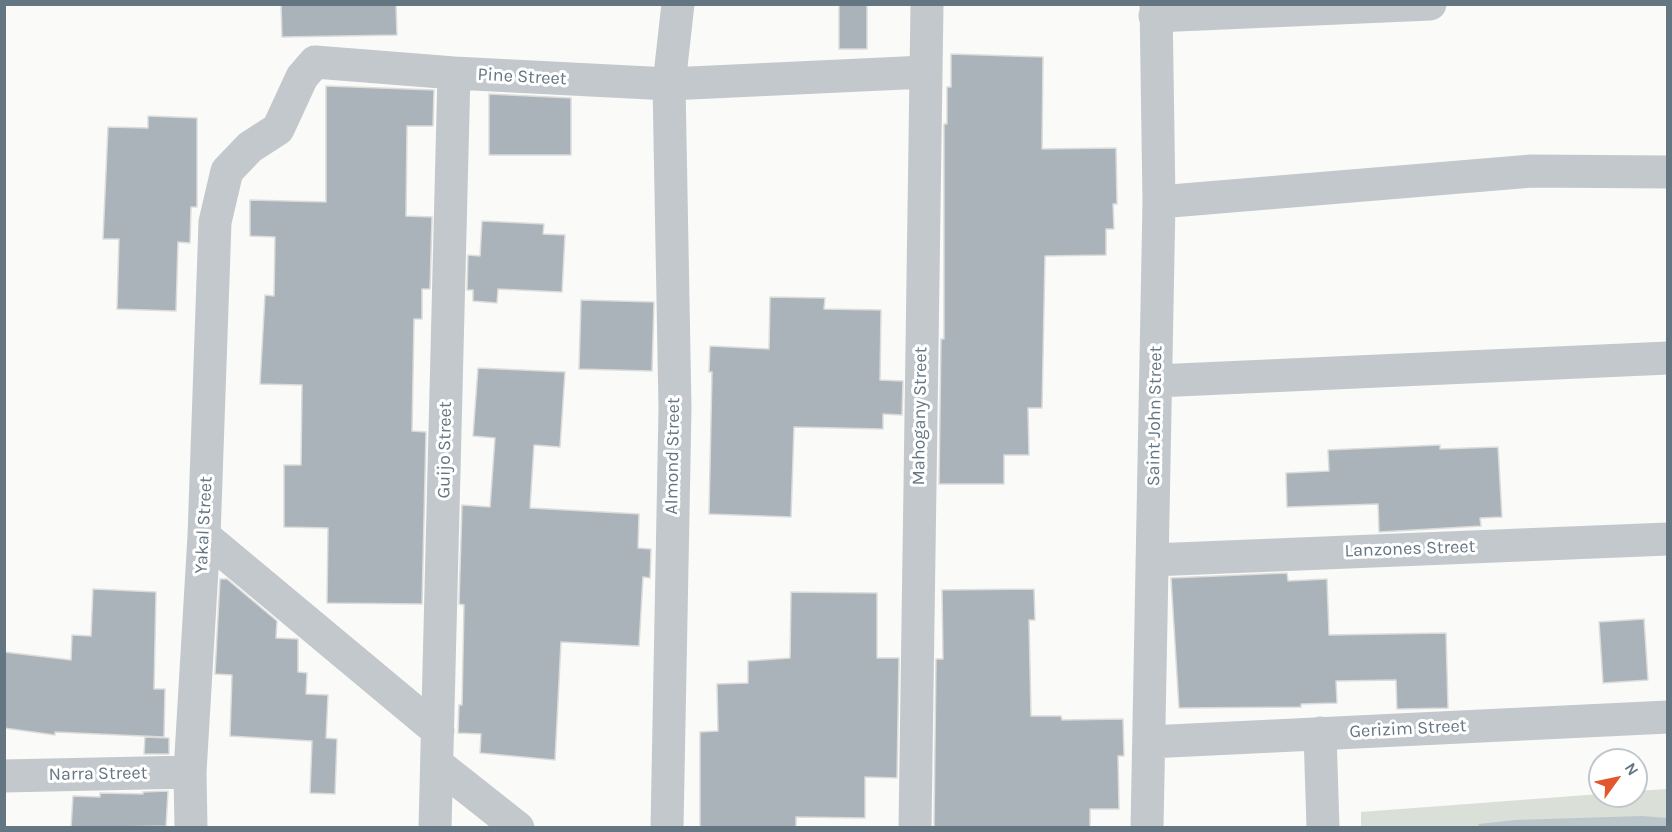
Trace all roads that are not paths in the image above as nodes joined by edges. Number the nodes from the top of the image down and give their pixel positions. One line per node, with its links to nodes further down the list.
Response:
1 (678, 4): 7 (street, Almond Street)
2 (927, 4): 5 (street, Mahogany Street)
3 (1430, 4): 4 (street)
4 (1156, 10): 9 (street, Saint John Street)
5 (925, 72): 7 (street, Pine Street); 27 (street, Mahogany Street)
6 (453, 74): 7 (street, Pine Street); 10 (street, Pine Street); 17 (street, Guijo Street)
7 (669, 84): 26 (street, Almond Street)
8 (1668, 172): 9 (street)
9 (1159, 202): 12 (street, Saint John Street)
10 (215, 222): 13 (street, Yakal Street)
11 (1668, 358): 12 (street)
12 (1156, 381): 15 (street, Saint John Street)
13 (204, 536): 17 (street); 21 (street, Yakal Street)
14 (1668, 539): 15 (street, Lanzones Street)
15 (1152, 560): 19 (street, Saint John Street)
16 (1668, 717): 18 (street, Gerizim Street)
17 (438, 730): 20 (street, Guijo Street)
18 (1320, 733): 19 (street, Gerizim Street); 29 (street)
19 (1149, 742): 28 (street, Saint John Street)
20 (437, 764): 24 (street, Guijo Street); 25 (street)
21 (190, 772): 22 (street, Narra Street); 23 (street, Yakal Street)
22 (6, 776)
23 (191, 828)
24 (435, 828)
25 (518, 828)
26 (667, 828)
27 (915, 828)
28 (1147, 828)
29 (1323, 828)

